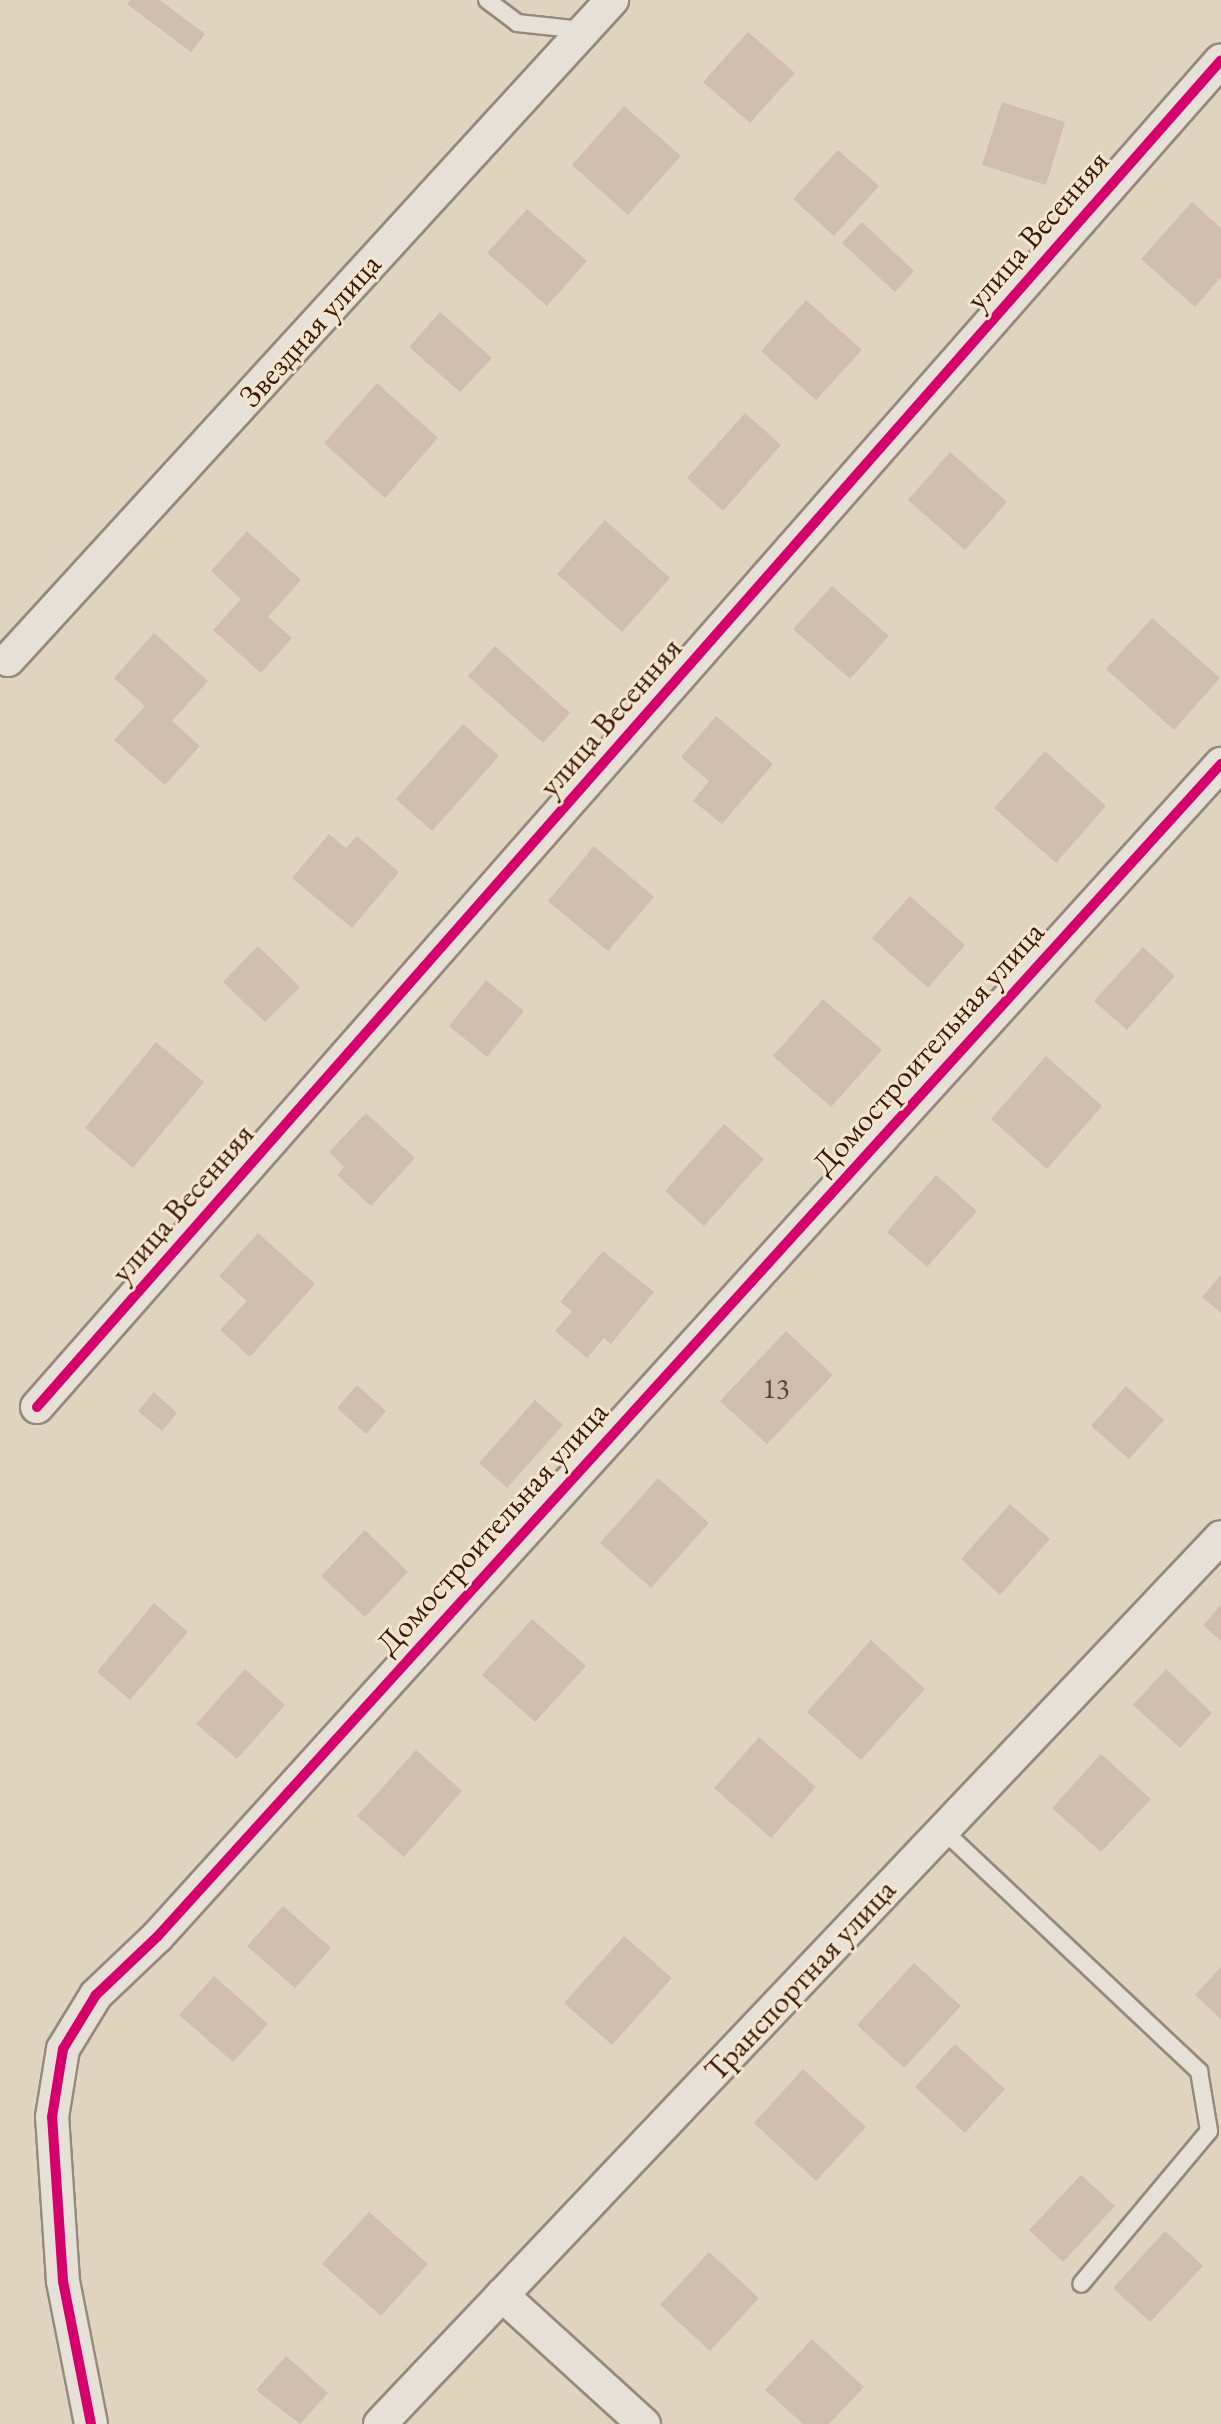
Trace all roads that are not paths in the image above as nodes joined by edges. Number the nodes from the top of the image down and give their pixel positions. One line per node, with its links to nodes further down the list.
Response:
1 (487, 0): 3 (lane)
2 (612, 0): 3 (street, Звездная улица)
3 (585, 30): 5 (street, Звездная улица)
4 (1221, 60): 7 (street, улица Весенняя)
5 (8, 660)
6 (1221, 764): 12 (street, Домостроительная улица)
7 (37, 1407)
8 (1221, 1537): 9 (street, Транспортная улица)
9 (943, 1830): 10 (lane); 11 (street, Транспортная улица)
10 (1081, 2284)
11 (502, 2295): 13 (street, Транспортная улица); 14 (street)
12 (91, 2424)
13 (380, 2424)
14 (644, 2424)

